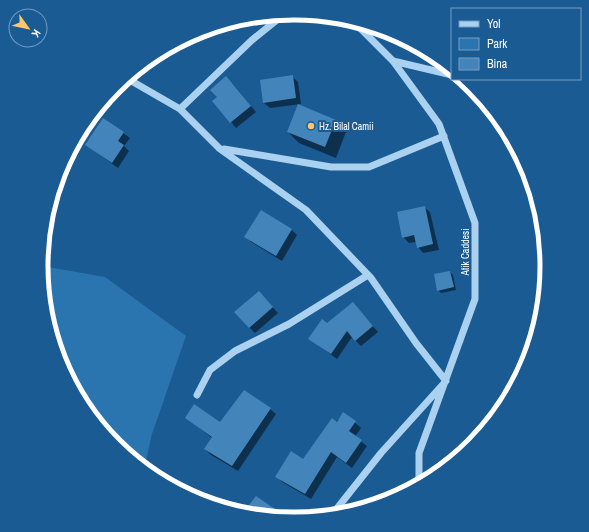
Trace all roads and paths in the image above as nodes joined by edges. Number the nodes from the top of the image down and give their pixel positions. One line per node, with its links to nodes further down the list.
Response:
1 (275, 21): 6 (street)
2 (361, 29): 3 (street, Atik Caddesi)
3 (394, 61): 4 (street); 7 (street, Atik Caddesi)
4 (448, 74)
5 (132, 81): 6 (street)
6 (180, 109): 8 (street)
7 (444, 136): 8 (street); 10 (street, Atik Caddesi)
8 (220, 148): 9 (street)
9 (368, 275): 10 (street); 11 (street)
10 (446, 381): 12 (street, Atik Caddesi); 13 (street)
11 (197, 395)
12 (419, 478)
13 (337, 508)

